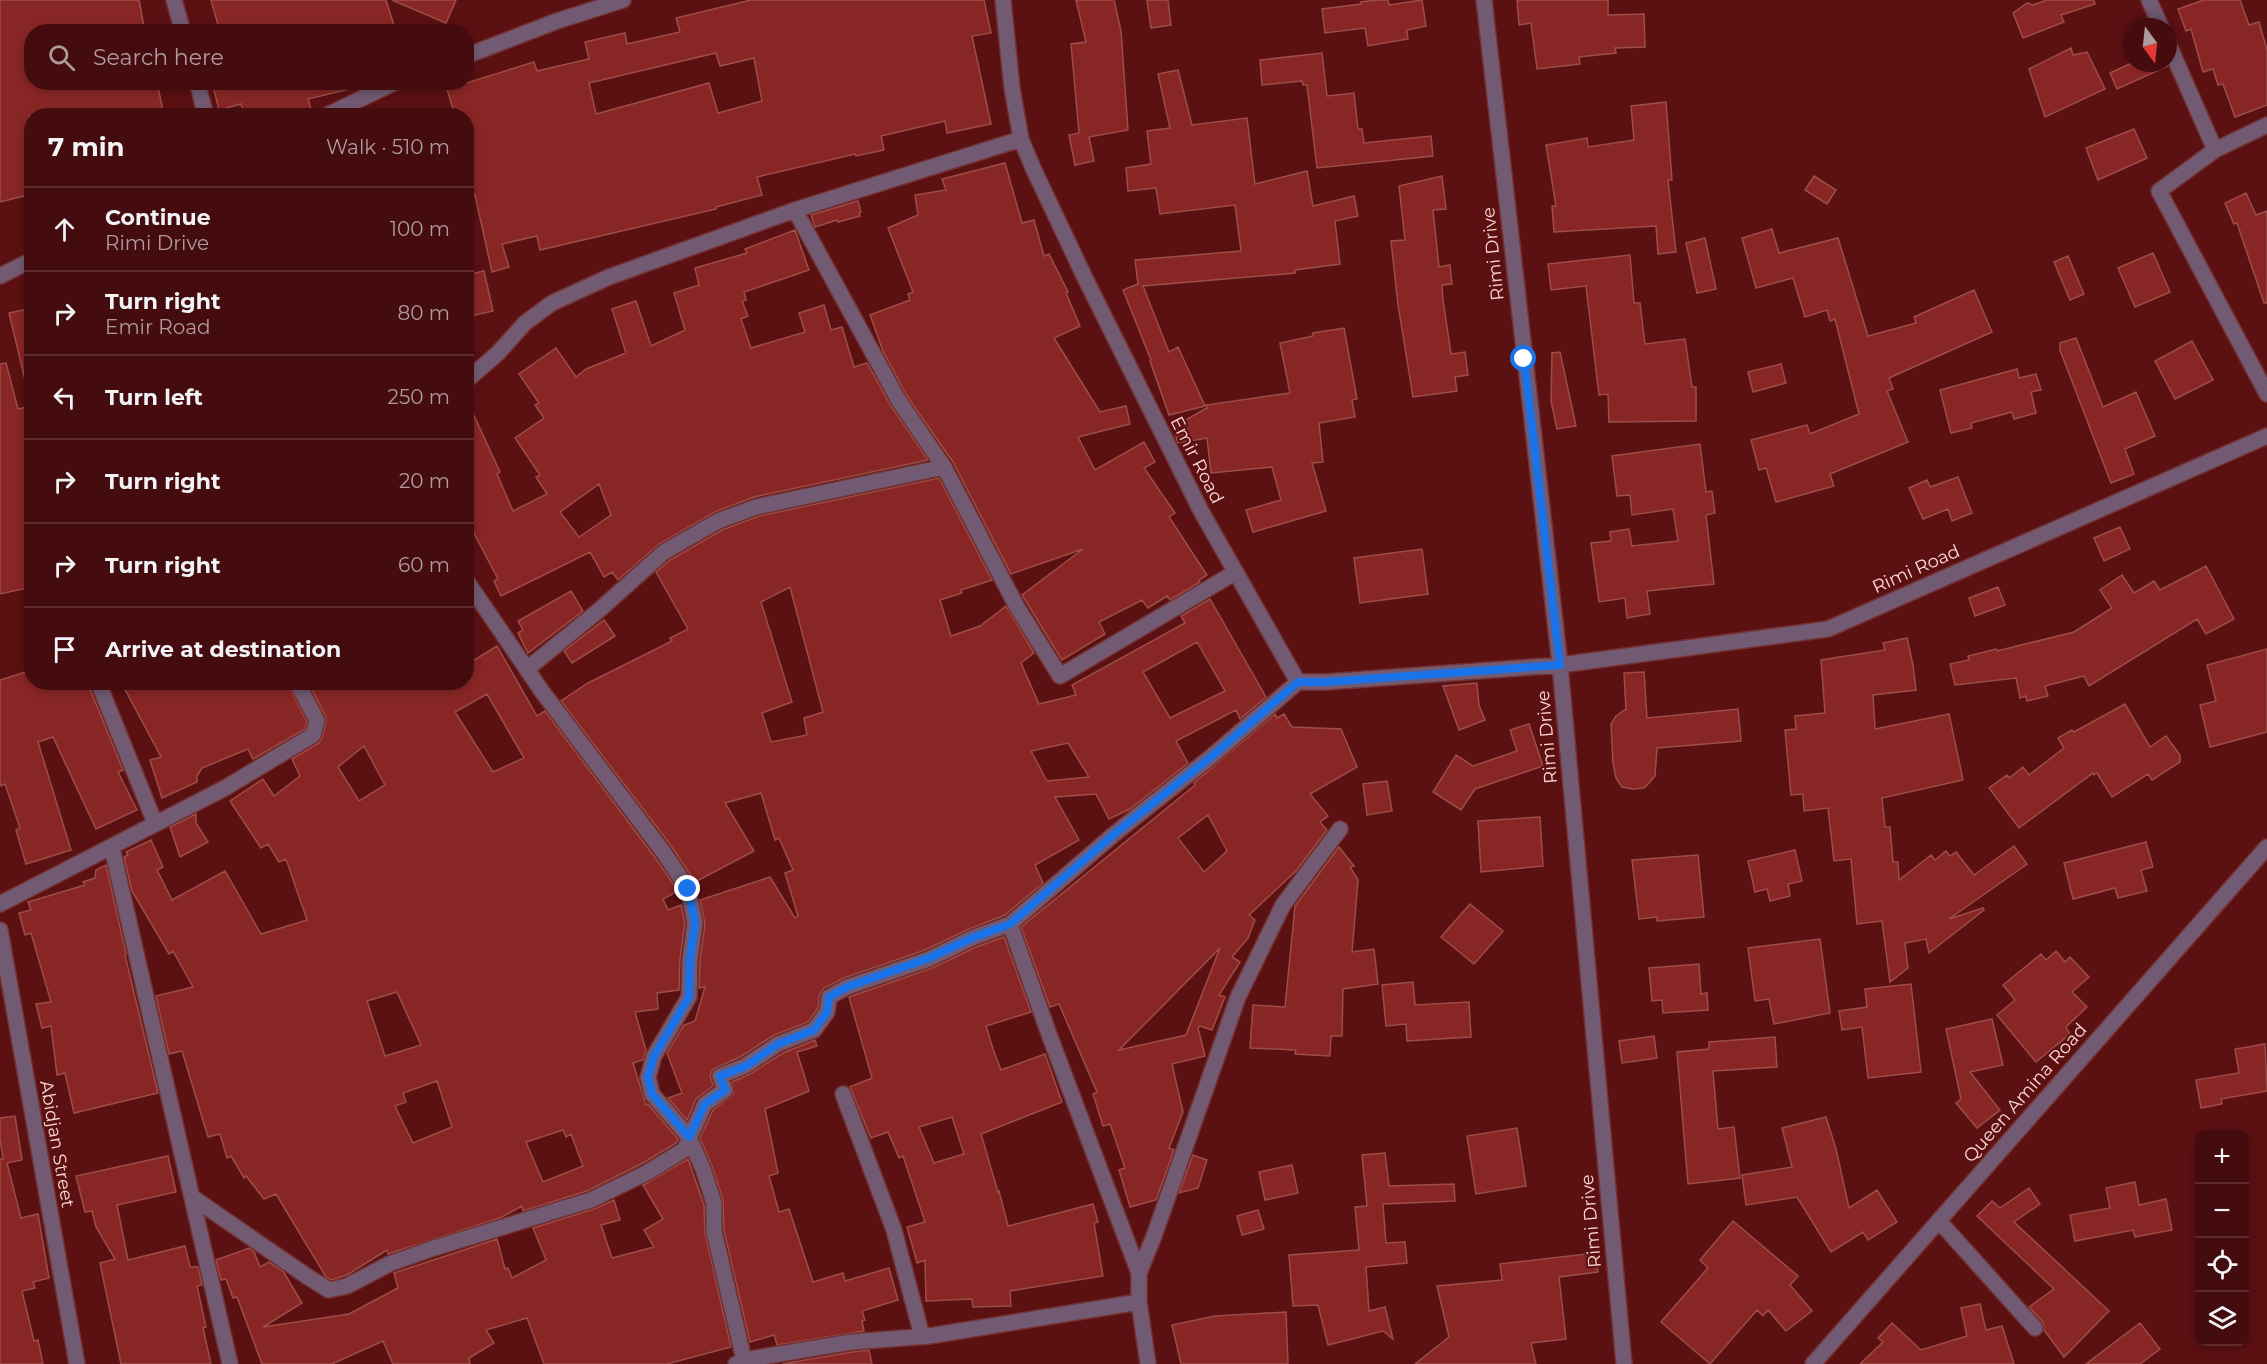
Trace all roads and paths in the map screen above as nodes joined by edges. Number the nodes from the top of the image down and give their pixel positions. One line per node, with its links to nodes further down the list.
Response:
1 (174, 0): 7 (street)
2 (623, 0): 8 (street)
3 (1003, 0): 15 (street, Emir Road)
4 (1484, 0): 26 (street, Rimi Drive)
5 (2149, 0): 6 (street)
6 (2157, 18)
7 (181, 24)
8 (474, 53)
9 (2177, 64): 16 (street)
10 (199, 90): 12 (street)
11 (379, 90): 13 (street)
12 (205, 108)
13 (342, 108)
14 (2267, 125): 16 (street)
15 (1022, 139): 17 (street); 24 (street, Emir Road)
16 (2215, 150): 21 (street)
17 (795, 210): 20 (street); 23 (street)
18 (24, 264): 19 (street)
19 (0, 276)
20 (474, 374)
21 (2267, 394)
22 (2267, 436): 26 (street, Rimi Road)
23 (944, 467): 24 (street); 27 (street)
24 (1236, 573): 28 (street, Emir Road)
25 (474, 592): 27 (street)
26 (1560, 665): 28 (street); 51 (street, Rimi Drive)
27 (527, 669): 40 (street)
28 (1298, 682): 36 (street)
29 (101, 690): 31 (street)
30 (301, 690): 31 (street)
31 (154, 823): 34 (street)
32 (1340, 829): 43 (street)
33 (2267, 847): 42 (street, Queen Amina Road)
34 (112, 848): 35 (street); 41 (street)
35 (0, 904)
36 (1010, 924): 40 (street); 43 (street)
37 (0, 930): 38 (street, Abidjan Street)
38 (3, 966): 48 (street, Abidjan Street)
39 (843, 1094): 46 (street)
40 (689, 1137): 41 (street); 47 (street)
41 (192, 1197): 49 (street)
42 (1939, 1221): 45 (street); 52 (street, Queen Amina Road)
43 (1139, 1273): 44 (street)
44 (1139, 1302): 46 (street); 50 (street)
45 (2035, 1328)
46 (922, 1336): 47 (street)
47 (740, 1362)
48 (77, 1364)
49 (230, 1364)
50 (1148, 1364)
51 (1624, 1364)
52 (1813, 1364)

